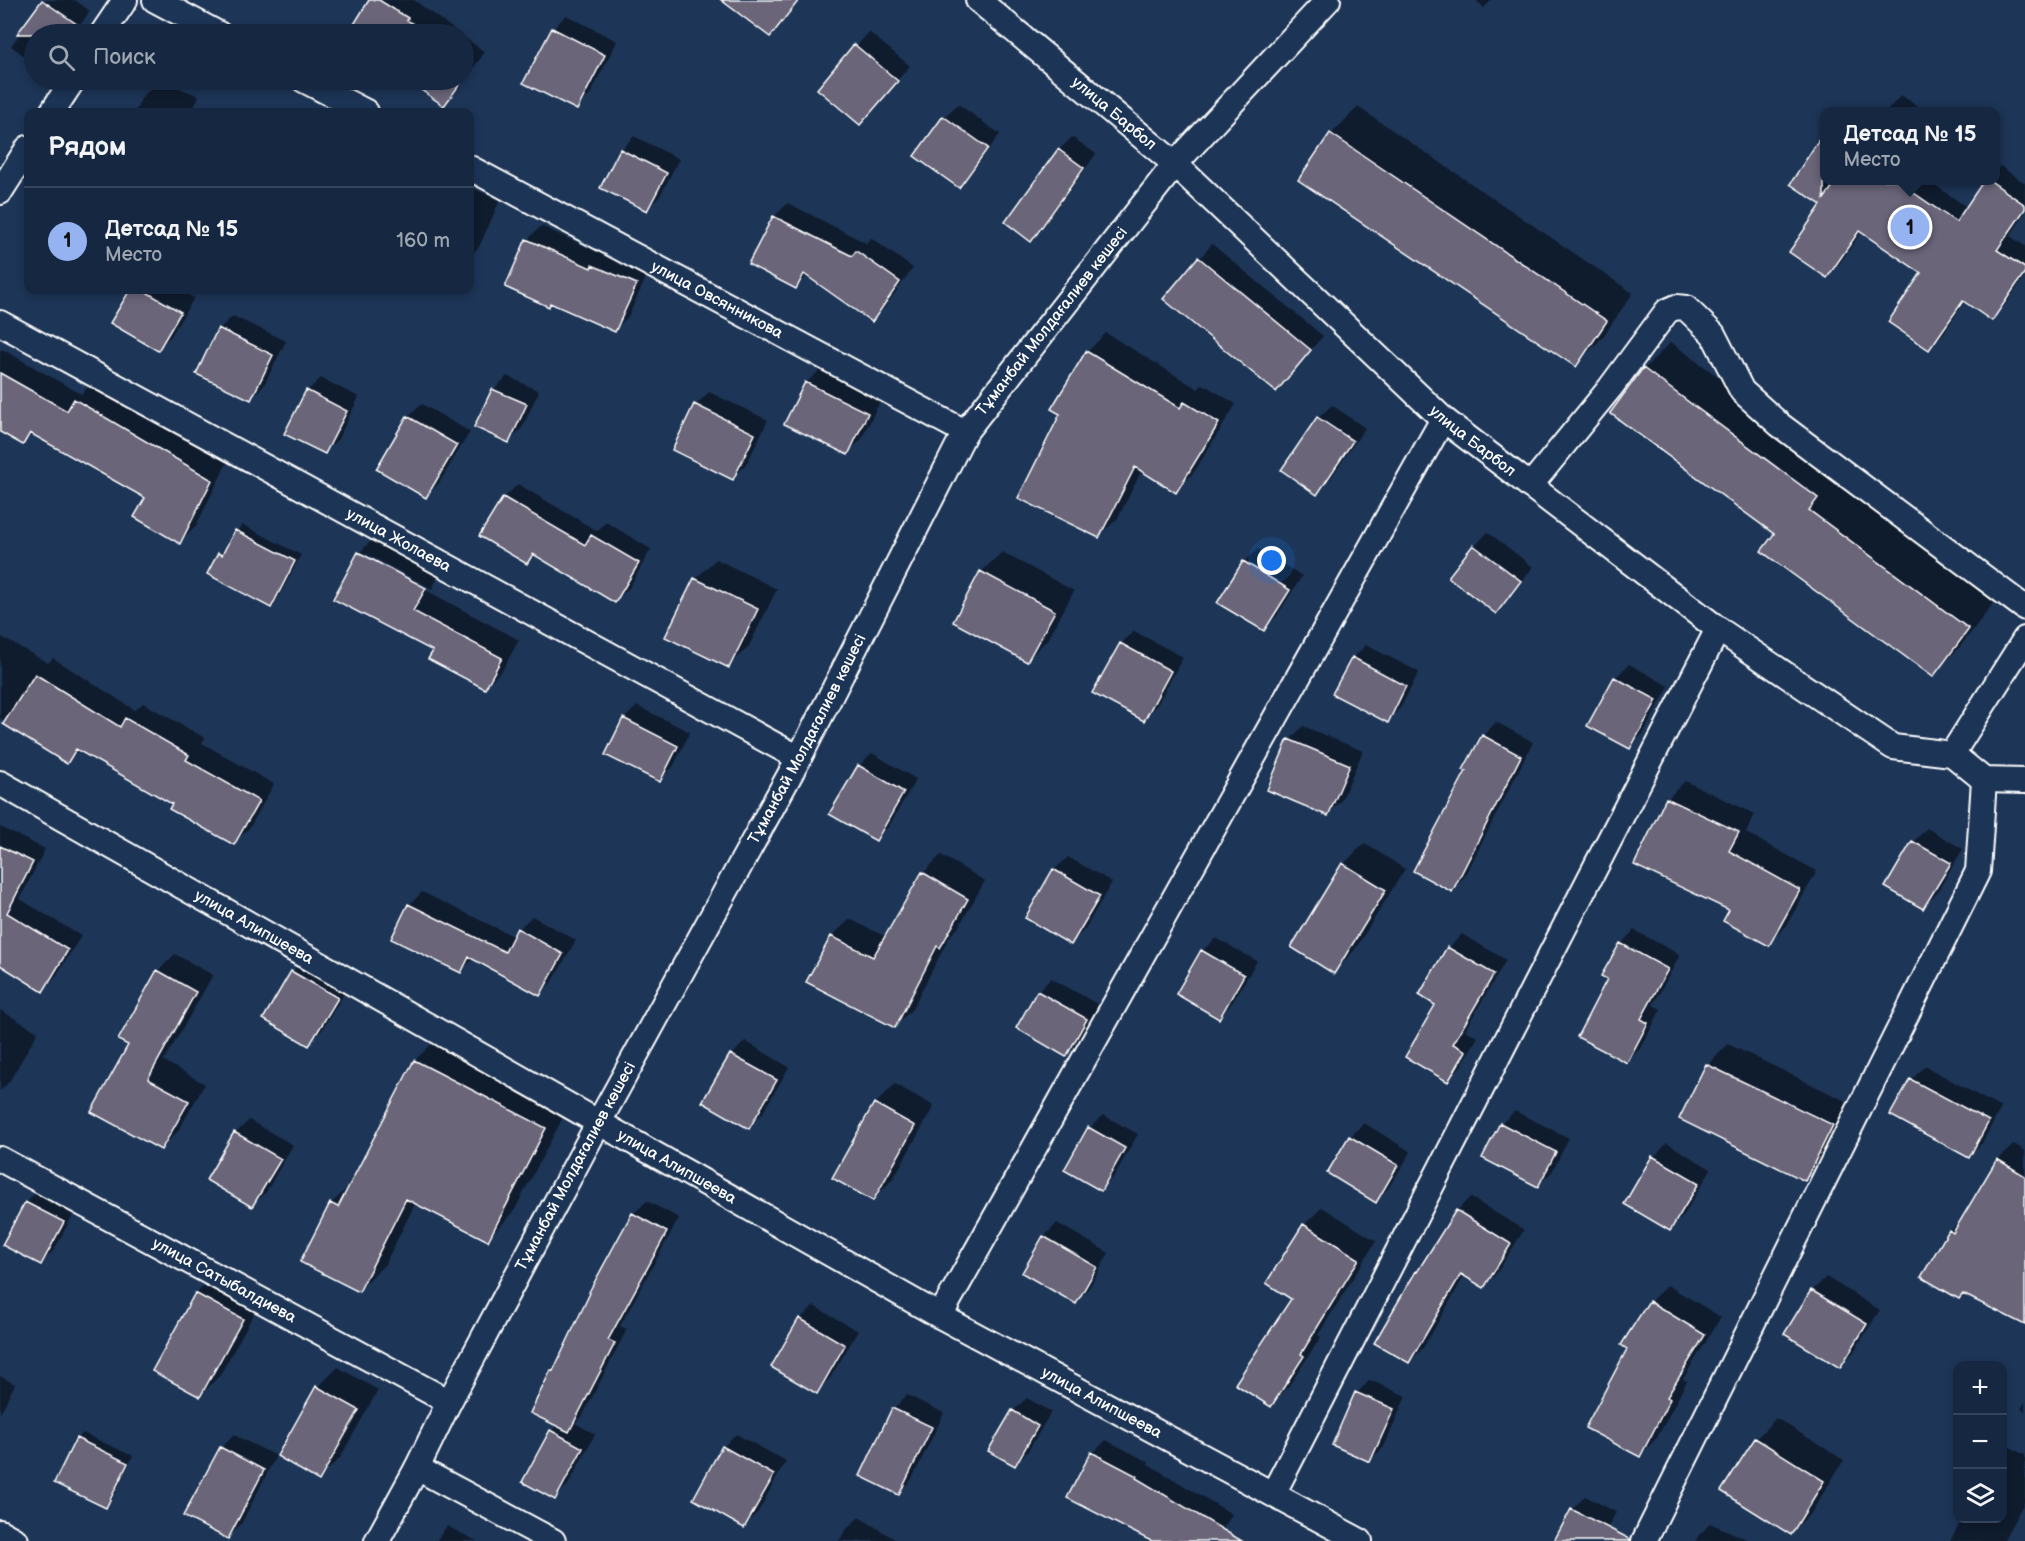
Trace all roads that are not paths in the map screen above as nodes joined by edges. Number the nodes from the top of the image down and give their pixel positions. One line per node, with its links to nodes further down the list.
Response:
1 (124, 0): 5 (street)
2 (155, 0): 6 (street)
3 (978, 0): 12 (street, улица Барбол)
4 (1328, 0): 12 (street, Тұманбай Молдағалиев көшесі)
5 (108, 24)
6 (200, 24)
7 (66, 90): 9 (street)
8 (323, 90): 10 (street)
9 (55, 108)
10 (358, 108)
11 (24, 154): 14 (street)
12 (1175, 164): 16 (street, улица Барбол); 17 (street, Тұманбай Молдағалиев көшесі)
13 (474, 170): 17 (street, улица Овсянникова)
14 (0, 192)
15 (0, 323): 23 (street, улица Жолаева)
16 (1443, 419): 18 (street, улица Барбол); 29 (street)
17 (965, 432): 23 (street, Тұманбай Молдағалиев көшесі)
18 (1530, 486): 19 (street); 20 (street, улица Барбол)
19 (2025, 608)
20 (1718, 629): 22 (street, улица Барбол); 32 (street)
21 (2025, 639): 22 (street)
22 (1952, 754): 24 (street)
23 (799, 758): 27 (street, Тұманбай Молдағалиев көшесі)
24 (1984, 780): 25 (street); 38 (street)
25 (2025, 782)
26 (0, 783): 27 (street, улица Алипшеева)
27 (599, 1122): 29 (street, улица Алипшеева); 30 (street, Тұманбай Молдағалиев көшесі)
28 (0, 1159): 30 (street, улица Сатыбалдиева)
29 (940, 1316): 32 (street, улица Алипшеева)
30 (449, 1402): 31 (street, Тұманбай Молдағалиев көшесі)
31 (417, 1468): 35 (street, Тұманбай Молдағалиев көшесі); 36 (street)
32 (1273, 1494): 37 (street, улица Алипшеева)
33 (0, 1532): 34 (street)
34 (16, 1541)
35 (377, 1541)
36 (553, 1541)
37 (1360, 1541)
38 (1644, 1541)

